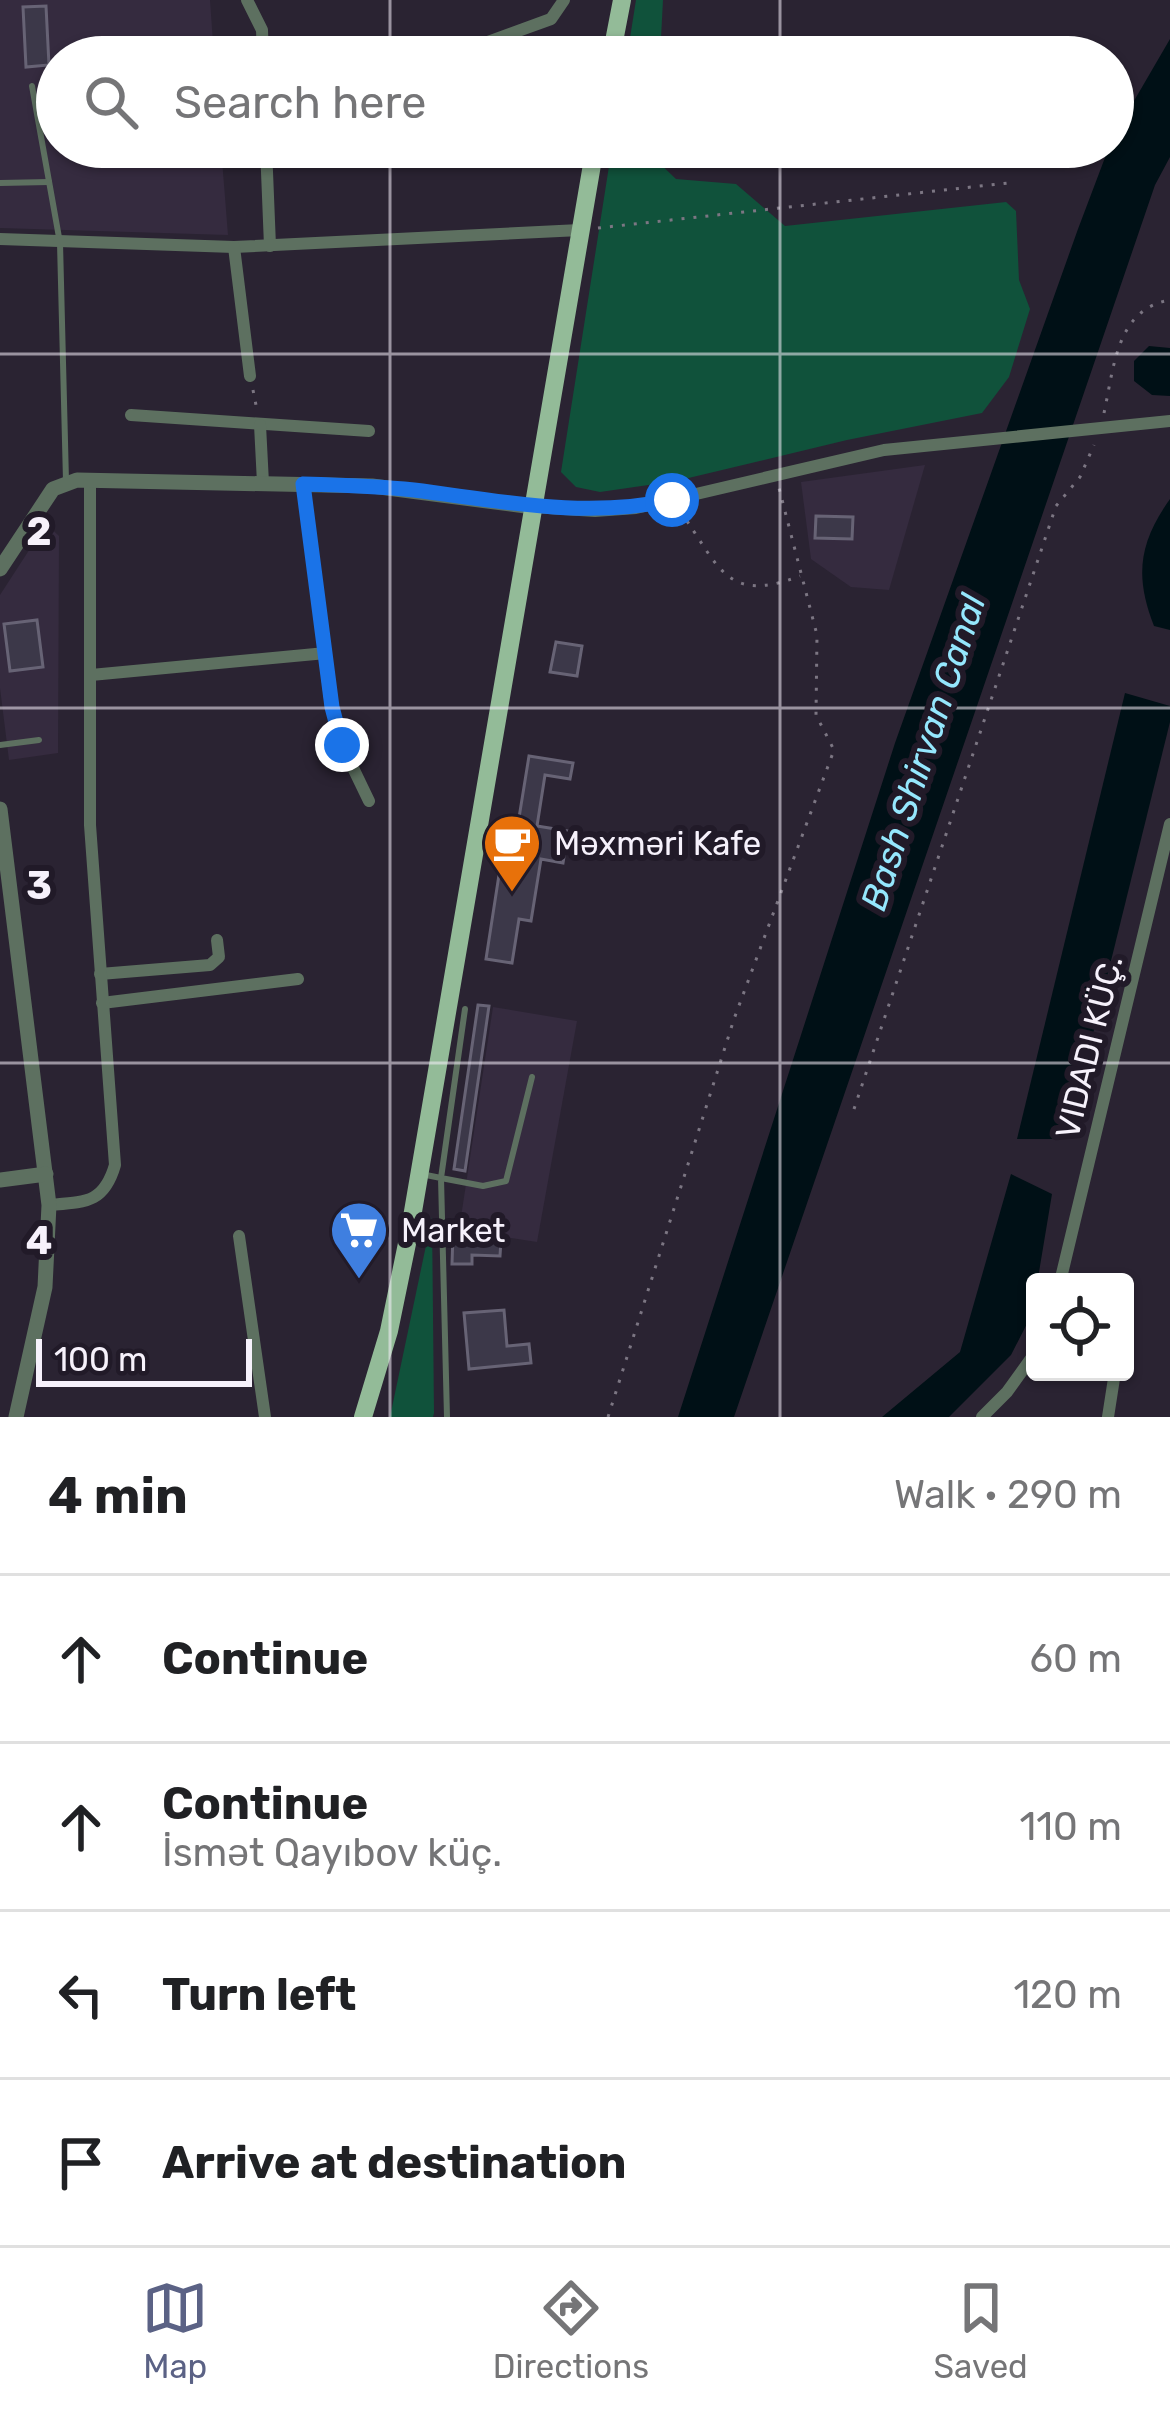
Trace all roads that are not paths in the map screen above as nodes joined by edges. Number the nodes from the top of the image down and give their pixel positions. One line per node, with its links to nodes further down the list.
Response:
1 (247, 0): 4 (street)
2 (564, 0): 5 (street)
3 (622, 0): 6 (main road)
4 (262, 36)
5 (504, 36)
6 (615, 36)
7 (32, 86): 8 (lane)
8 (36, 109)
9 (47, 168): 12 (lane)
10 (267, 168): 17 (street)
11 (591, 168): 14 (main road)
12 (49, 182): 13 (lane); 16 (lane)
13 (0, 183)
14 (580, 230): 17 (street); 28 (main road)
15 (0, 239): 16 (street)
16 (60, 243): 18 (street); 25 (lane)
17 (270, 246): 18 (street)
18 (233, 247): 19 (street)
19 (250, 376)
20 (130, 415): 22 (street)
21 (1170, 421): 28 (street)
22 (260, 425): 23 (street); 26 (street)
23 (369, 430)
24 (90, 479): 25 (street); 26 (street); 31 (street)
25 (66, 482): 29 (street)
26 (262, 483): 27 (street)
27 (303, 484): 28 (street); 30 (street)
28 (533, 507): 46 (main road)
29 (0, 569)
30 (326, 653): 31 (street); 34 (street)
31 (91, 674): 40 (street)
32 (39, 740): 33 (lane)
33 (0, 746)
34 (369, 801)
35 (1, 821): 38 (street)
36 (1170, 824): 51 (street, VIDADI KÜÇ.)
37 (217, 940): 40 (street)
38 (18, 951): 39 (street); 45 (street)
39 (0, 953)
40 (100, 974): 42 (street)
41 (298, 979): 42 (street)
42 (102, 1004): 49 (street)
43 (465, 1009): 47 (lane)
44 (532, 1077): 47 (lane)
45 (46, 1174): 48 (street); 49 (street)
46 (419, 1174): 47 (lane); 56 (main road)
47 (441, 1178): 57 (lane)
48 (0, 1180)
49 (50, 1205): 54 (street)
50 (239, 1236): 55 (street)
51 (1062, 1273)
52 (1026, 1365): 58 (street)
53 (1113, 1381): 59 (street)
54 (16, 1417)
55 (265, 1417)
56 (363, 1417)
57 (447, 1417)
58 (982, 1417)
59 (1108, 1417)

